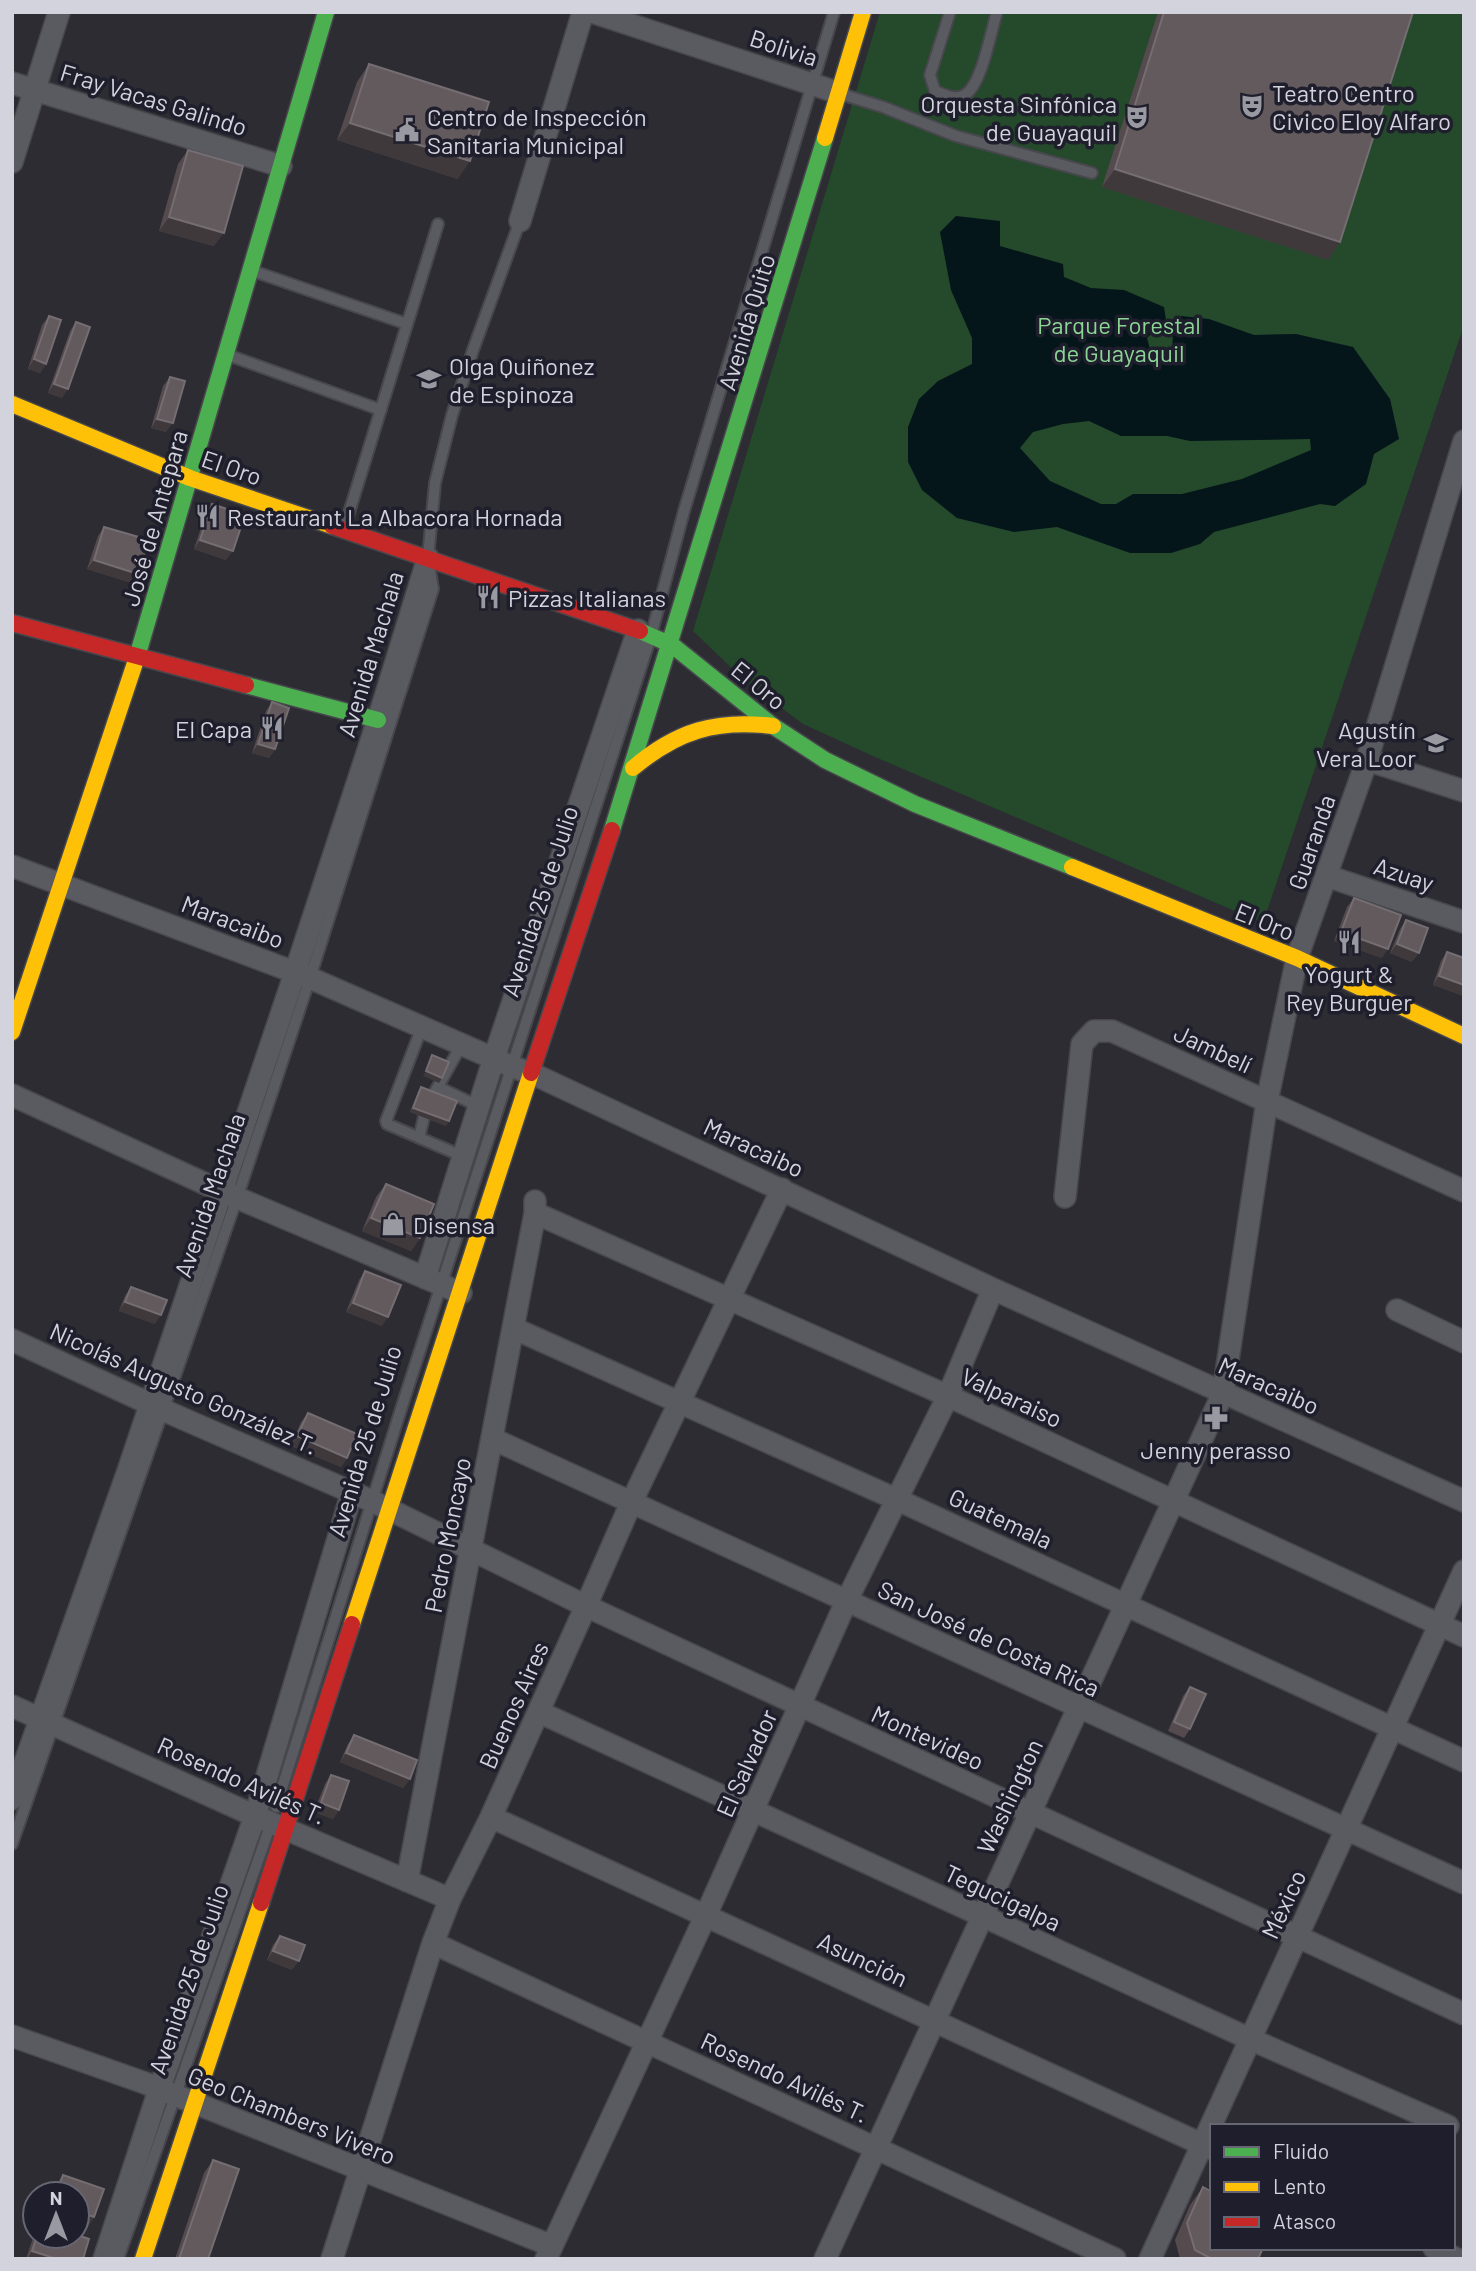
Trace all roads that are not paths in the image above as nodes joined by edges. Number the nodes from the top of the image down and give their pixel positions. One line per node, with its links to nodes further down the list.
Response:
1 (59, 12): 11 (street)
2 (326, 12): 14 (main road, José de Antepara)
3 (583, 12): 16 (street, Avenida Machala)
4 (592, 12): 10 (street, Bolivia)
5 (834, 12): 10 (lane, Avenida Quito)
6 (863, 12): 12 (main road, Avenida Quito)
7 (950, 12): 8 (lane)
8 (997, 12)
9 (12, 83): 11 (street, Fray Vacas Galindo)
10 (811, 84): 12 (street, Bolivia); 29 (lane, Avenida Quito)
11 (34, 90): 13 (street); 14 (street, Fray Vacas Galindo)
12 (839, 93): 15 (lane); 30 (main road, Avenida Quito)
13 (12, 162)
14 (281, 166): 18 (main road, José de Antepara)
15 (1092, 173)
16 (520, 221): 27 (lane, Avenida Machala)
17 (438, 224): 19 (lane)
18 (250, 270): 19 (lane); 20 (main road, José de Antepara)
19 (407, 324): 22 (lane)
20 (226, 354): 22 (lane); 24 (main road, José de Antepara)
21 (12, 404): 24 (main road, El Oro)
22 (381, 410): 26 (lane)
23 (1464, 441): 25 (street, Guaranda)
24 (191, 478): 26 (main road, El Oro); 31 (main road, José de Antepara)
25 (1454, 502): 34 (street, Guaranda)
26 (344, 529): 27 (main road, El Oro)
27 (428, 558): 29 (main road, El Oro); 32 (street, Avenida Machala); 42 (lane, Avenida Machala)
28 (12, 623): 31 (main road)
29 (644, 633): 30 (main road, El Oro); 47 (street, Avenida 25 de Julio); 48 (lane, Avenida 25 de Julio)
30 (672, 645): 33 (main road, El Oro); 35 (main road, Avenida 25 de Julio)
31 (137, 656): 32 (main road); 39 (main road, José de Antepara)
32 (378, 720): 42 (street, Avenida Machala)
33 (773, 726): 35 (main road); 41 (main road, El Oro)
34 (1367, 760): 36 (street); 38 (street, Guaranda)
35 (633, 768): 48 (main road, Avenida 25 de Julio)
36 (1464, 791)
37 (12, 866): 39 (street, Maracaibo)
38 (1327, 876): 40 (street, Azuay); 41 (street, Guaranda)
39 (62, 885): 42 (street, Maracaibo); 44 (main road, José de Antepara)
40 (1464, 922)
41 (1297, 958): 45 (main road, El Oro); 50 (street, Guaranda)
42 (302, 976): 43 (street, Maracaibo); 57 (street, Avenida Machala)
43 (422, 1027): 46 (street, Maracaibo); 53 (lane)
44 (12, 1032)
45 (1464, 1037)
46 (462, 1044): 47 (street, Maracaibo); 51 (lane)
47 (494, 1058): 48 (street, Maracaibo); 51 (street, Avenida 25 de Julio)
48 (522, 1070): 55 (street, Maracaibo); 60 (main road, Avenida 25 de Julio)
49 (12, 1095): 57 (street)
50 (1266, 1101): 56 (street, Jambelí); 58 (street, Jambelí); 67 (street, Guaranda)
51 (478, 1106): 54 (street, Avenida 25 de Julio)
52 (424, 1118): 53 (lane)
53 (419, 1138): 54 (lane)
54 (462, 1156): 60 (street, Avenida 25 de Julio)
55 (782, 1189): 61 (street, Maracaibo); 62 (street, Buenos Aires)
56 (1464, 1191)
57 (229, 1195): 60 (street); 70 (street, Avenida Machala)
58 (1065, 1197)
59 (535, 1206): 62 (street, Valparaiso); 64 (street, Pedro Moncayo)
60 (442, 1285): 77 (main road, Avenida 25 de Julio)
61 (993, 1289): 67 (street, Maracaibo); 68 (street, El Salvador)
62 (730, 1298): 68 (street, Valparaiso); 69 (street, Buenos Aires)
63 (1397, 1310): 66 (street)
64 (513, 1328): 69 (street, Guatemala); 71 (street, Pedro Moncayo)
65 (12, 1340): 70 (street, Nicolás Augusto González T.)
66 (1464, 1342)
67 (1223, 1393): 74 (street, Maracaibo); 75 (street, Washington)
68 (948, 1396): 73 (street, El Salvador); 75 (street, Valparaiso)
69 (680, 1401): 73 (street, Guatemala); 76 (street, Buenos Aires)
70 (157, 1407): 72 (street, Nicolás Augusto González T.); 89 (street, Avenida Machala)
71 (493, 1439): 76 (street, San José de Costa Rica); 78 (street, Pedro Moncayo)
72 (352, 1492): 77 (street, Nicolás Augusto González T.); 96 (street, Avenida 25 de Julio)
73 (898, 1500): 80 (street, El Salvador); 81 (street, Guatemala)
74 (1464, 1501)
75 (1173, 1502): 81 (street, Washington); 83 (street, Valparaiso)
76 (631, 1503): 80 (street, San José de Costa Rica); 82 (street, Buenos Aires)
77 (381, 1506): 78 (street, Montevideo); 96 (main road, Avenida 25 de Julio)
78 (471, 1551): 82 (street, Montevideo); 99 (street, Pedro Moncayo)
79 (1464, 1571): 83 (street, México)
80 (846, 1602): 86 (street, El Salvador); 87 (street, San José de Costa Rica)
81 (1126, 1605): 87 (street, Washington); 90 (street, Guatemala)
82 (586, 1606): 86 (street, Montevideo); 88 (street, Buenos Aires)
83 (1439, 1625): 84 (street, Valparaiso); 90 (street, México)
84 (1464, 1636)
85 (12, 1706): 89 (street, Rosendo Avilés T.)
86 (800, 1706): 93 (street, El Salvador); 94 (street, Montevideo)
87 (1078, 1708): 94 (street, Washington); 97 (street, San José de Costa Rica)
88 (539, 1712): 93 (street, Tegucigalpa); 95 (street, Buenos Aires)
89 (48, 1721): 92 (street, Avenida Machala); 96 (street, Rosendo Avilés T.); 98 (lane, Avenida Machala)
90 (1392, 1728): 91 (street, Guatemala); 97 (street, México)
91 (1464, 1761)
92 (12, 1799)
93 (753, 1811): 102 (street, El Salvador); 103 (street, Tegucigalpa)
94 (1030, 1813): 103 (street, Washington); 104 (street, Montevideo)
95 (491, 1817): 101 (street, Buenos Aires); 102 (street, Asunción)
96 (271, 1822): 99 (street, Rosendo Avilés T.); 111 (street, Avenida 25 de Julio); 111 (main road, Avenida 25 de Julio)
97 (1346, 1829): 100 (street, San José de Costa Rica); 104 (street, México)
98 (12, 1844)
99 (407, 1881): 101 (street, Rosendo Avilés T.)
100 (1464, 1883)
101 (450, 1899): 105 (street, Buenos Aires)
102 (706, 1915): 107 (street, Asunción); 110 (street, El Salvador)
103 (983, 1916): 107 (street, Washington); 109 (street, Tegucigalpa)
104 (1297, 1936): 106 (street, Montevideo); 109 (street, México)
105 (433, 1943): 110 (street, Rosendo Avilés T.); 116 (street, Buenos Aires)
106 (1464, 2014)
107 (934, 2021): 114 (street, Asunción); 115 (street, Washington)
108 (12, 2036): 111 (street, Geo Chambers Vivero)
109 (1250, 2039): 112 (street, México); 113 (street, Tegucigalpa)
110 (646, 2041): 115 (street, Rosendo Avilés T.); 118 (street, El Salvador)
111 (176, 2096): 116 (street, Geo Chambers Vivero); 119 (street, Avenida 25 de Julio); 120 (lane, Avenida 25 de Julio); 121 (main road, Avenida 25 de Julio)
112 (1216, 2124)
113 (1443, 2124)
114 (1207, 2147): 125 (street, México)
115 (876, 2148): 123 (street, Washington); 124 (street, Rosendo Avilés T.)
116 (361, 2170): 118 (street, Geo Chambers Vivero); 122 (street, Buenos Aires)
117 (1438, 2250): 126 (street)
118 (549, 2252)
119 (104, 2259)
120 (118, 2259)
121 (143, 2259)
122 (332, 2259)
123 (825, 2259)
124 (1115, 2259)
125 (1150, 2259)
126 (1457, 2259)

